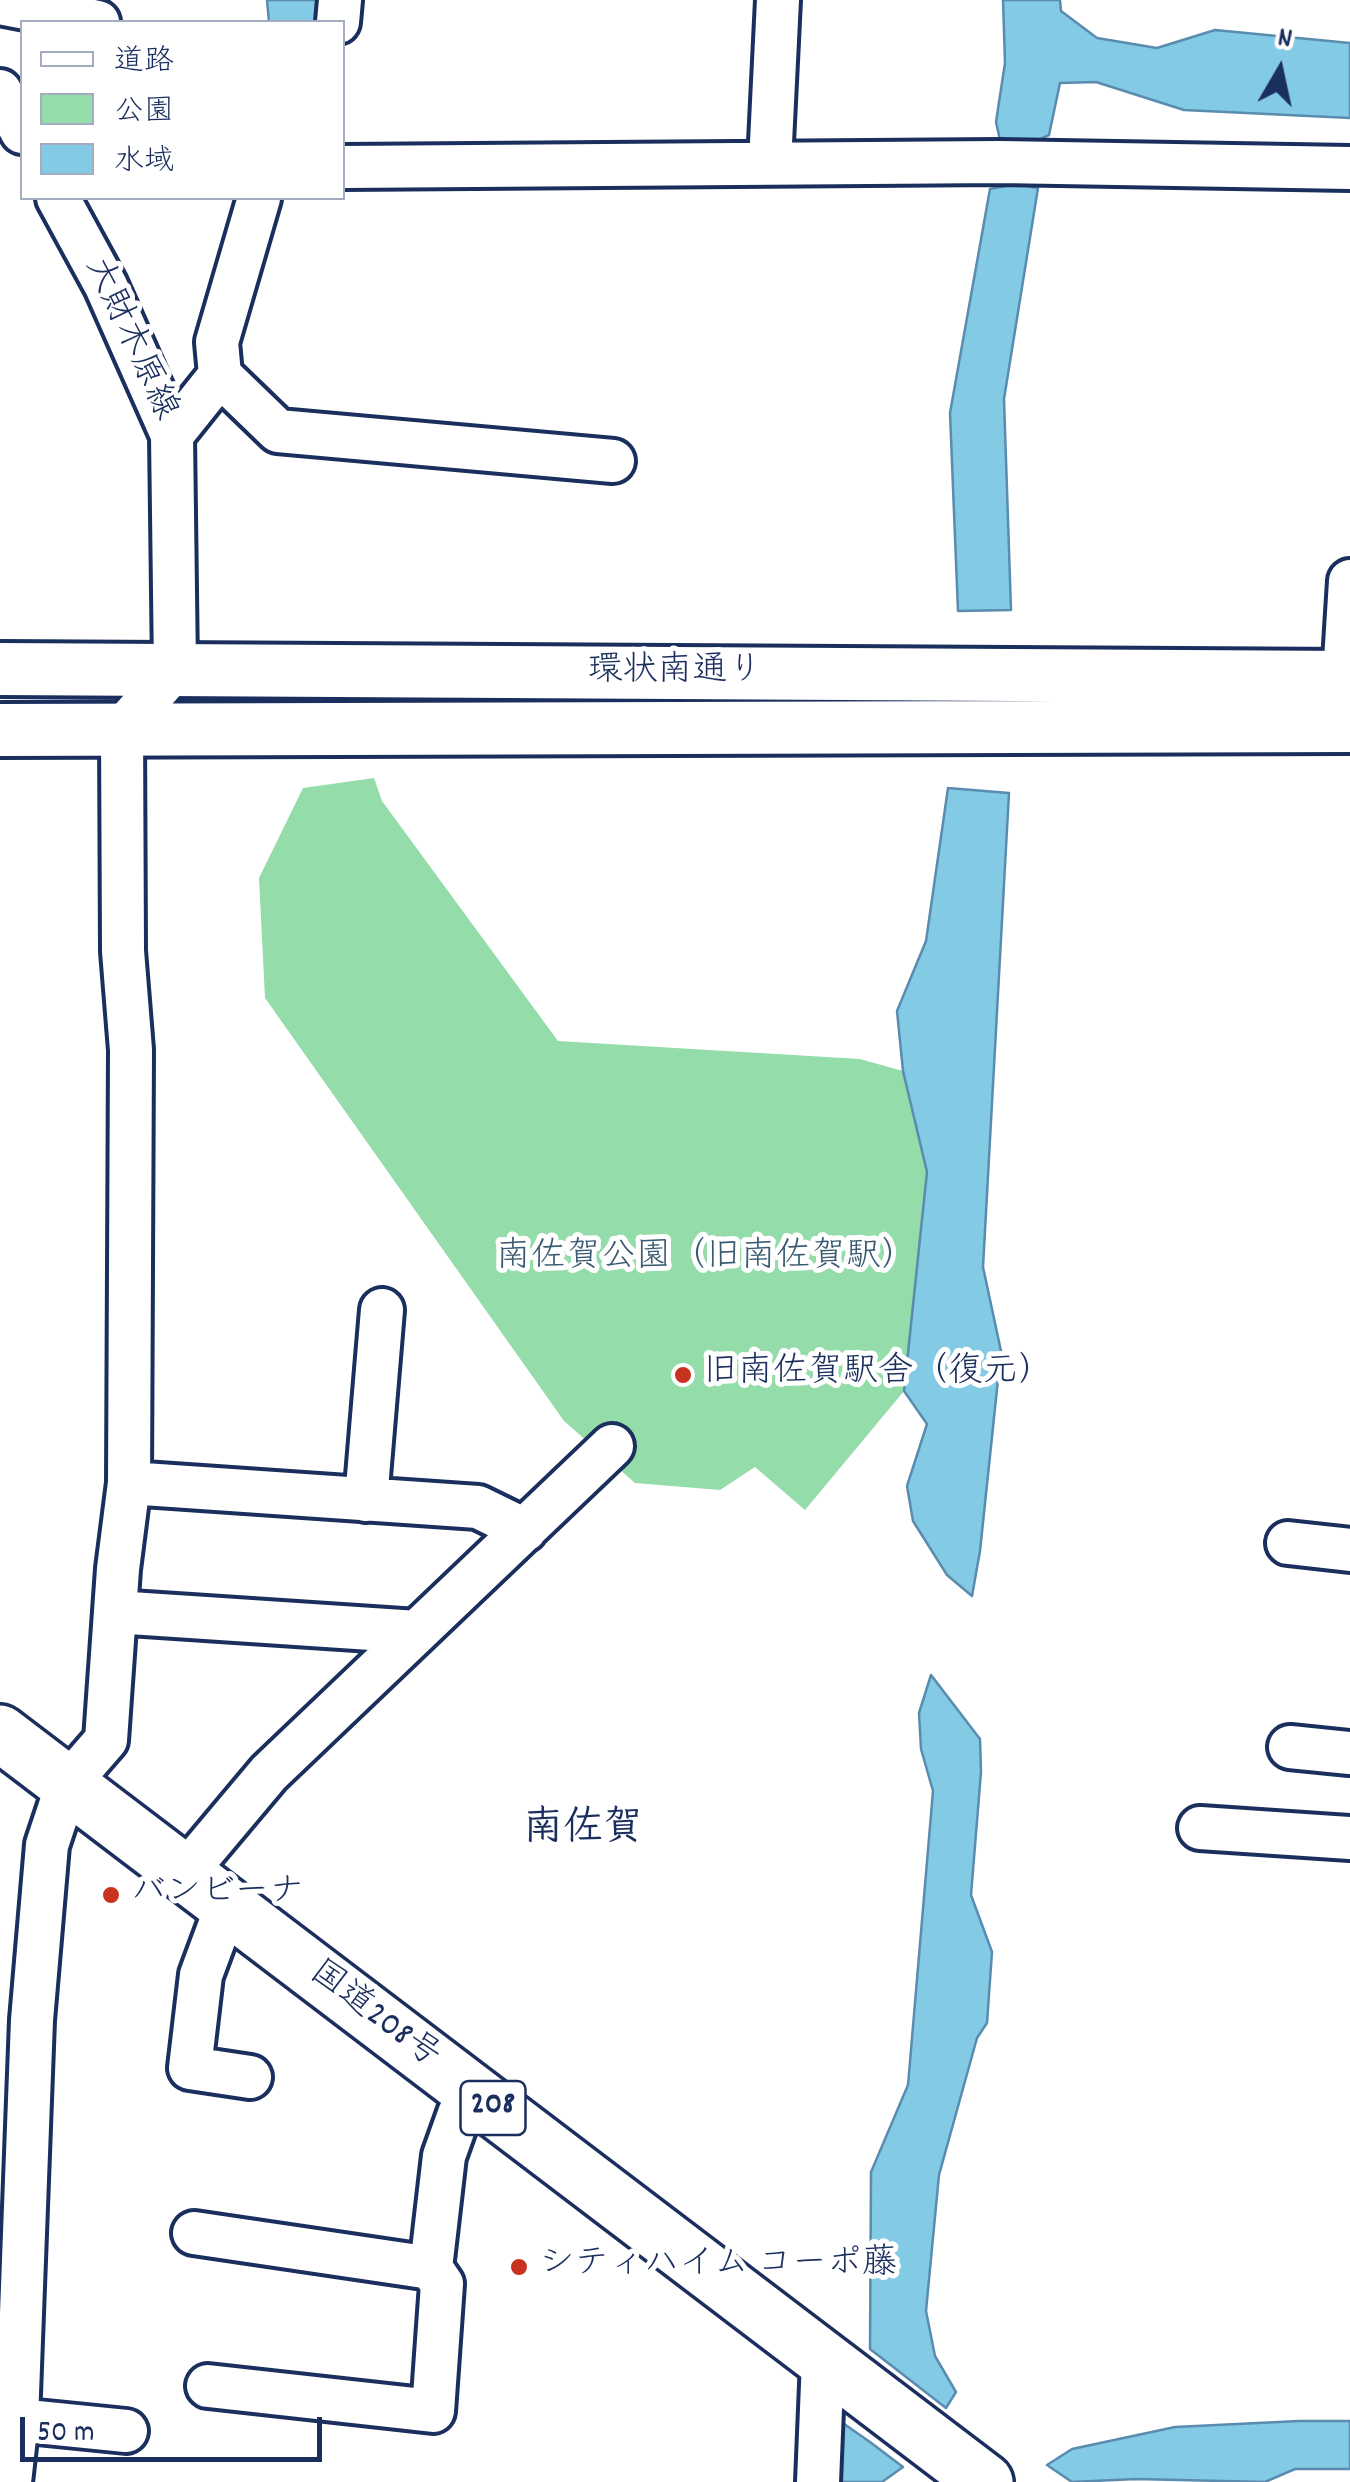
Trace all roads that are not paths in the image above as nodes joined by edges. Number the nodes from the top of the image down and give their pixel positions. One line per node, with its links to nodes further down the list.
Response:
1 (778, 0): 6 (street)
2 (0, 3): 3 (street)
3 (88, 20)
4 (0, 90): 5 (street)
5 (20, 128)
6 (770, 163): 7 (street); 8 (street)
7 (345, 167)
8 (1350, 168)
9 (59, 200): 12 (street, 大財木原線)
10 (258, 200): 11 (street)
11 (220, 375): 12 (street); 13 (street)
12 (172, 435): 16 (street, 大財木原線)
13 (613, 461)
14 (1350, 581): 17 (street)
15 (0, 669): 16 (main road, 環状南通り)
16 (175, 669): 17 (main road, 環状南通り); 18 (street)
17 (1348, 694): 18 (main road, 環状南通り)
18 (122, 729): 19 (main road, 環状南通り); 22 (street)
19 (0, 730)
20 (382, 1310): 23 (street)
21 (612, 1446): 24 (street)
22 (129, 1483): 23 (street); 27 (street)
23 (366, 1500): 24 (street)
24 (525, 1530): 28 (street)
25 (1288, 1543): 26 (street)
26 (1350, 1550)
27 (115, 1612): 28 (street); 32 (street)
28 (418, 1632): 35 (street)
29 (0, 1734): 32 (highway, 国道208号 / 208)
30 (1290, 1747): 31 (street)
31 (1350, 1753)
32 (67, 1785): 35 (highway, 国道208号 / 208); 43 (street)
33 (1200, 1828): 34 (street)
34 (1350, 1838)
35 (184, 1873): 36 (highway, 国道208号 / 208)
36 (227, 1905): 37 (street); 38 (highway, 国道208号 / 208)
37 (250, 2077)
38 (471, 2091): 40 (street); 41 (highway, 国道208号 / 208)
39 (194, 2233): 40 (street)
40 (431, 2268): 42 (street)
41 (823, 2360): 46 (street); 47 (highway, 国道208号 / 208)
42 (208, 2386)
43 (18, 2420): 44 (street); 45 (street)
44 (126, 2431)
45 (10, 2482)
46 (818, 2482)
47 (985, 2482)

